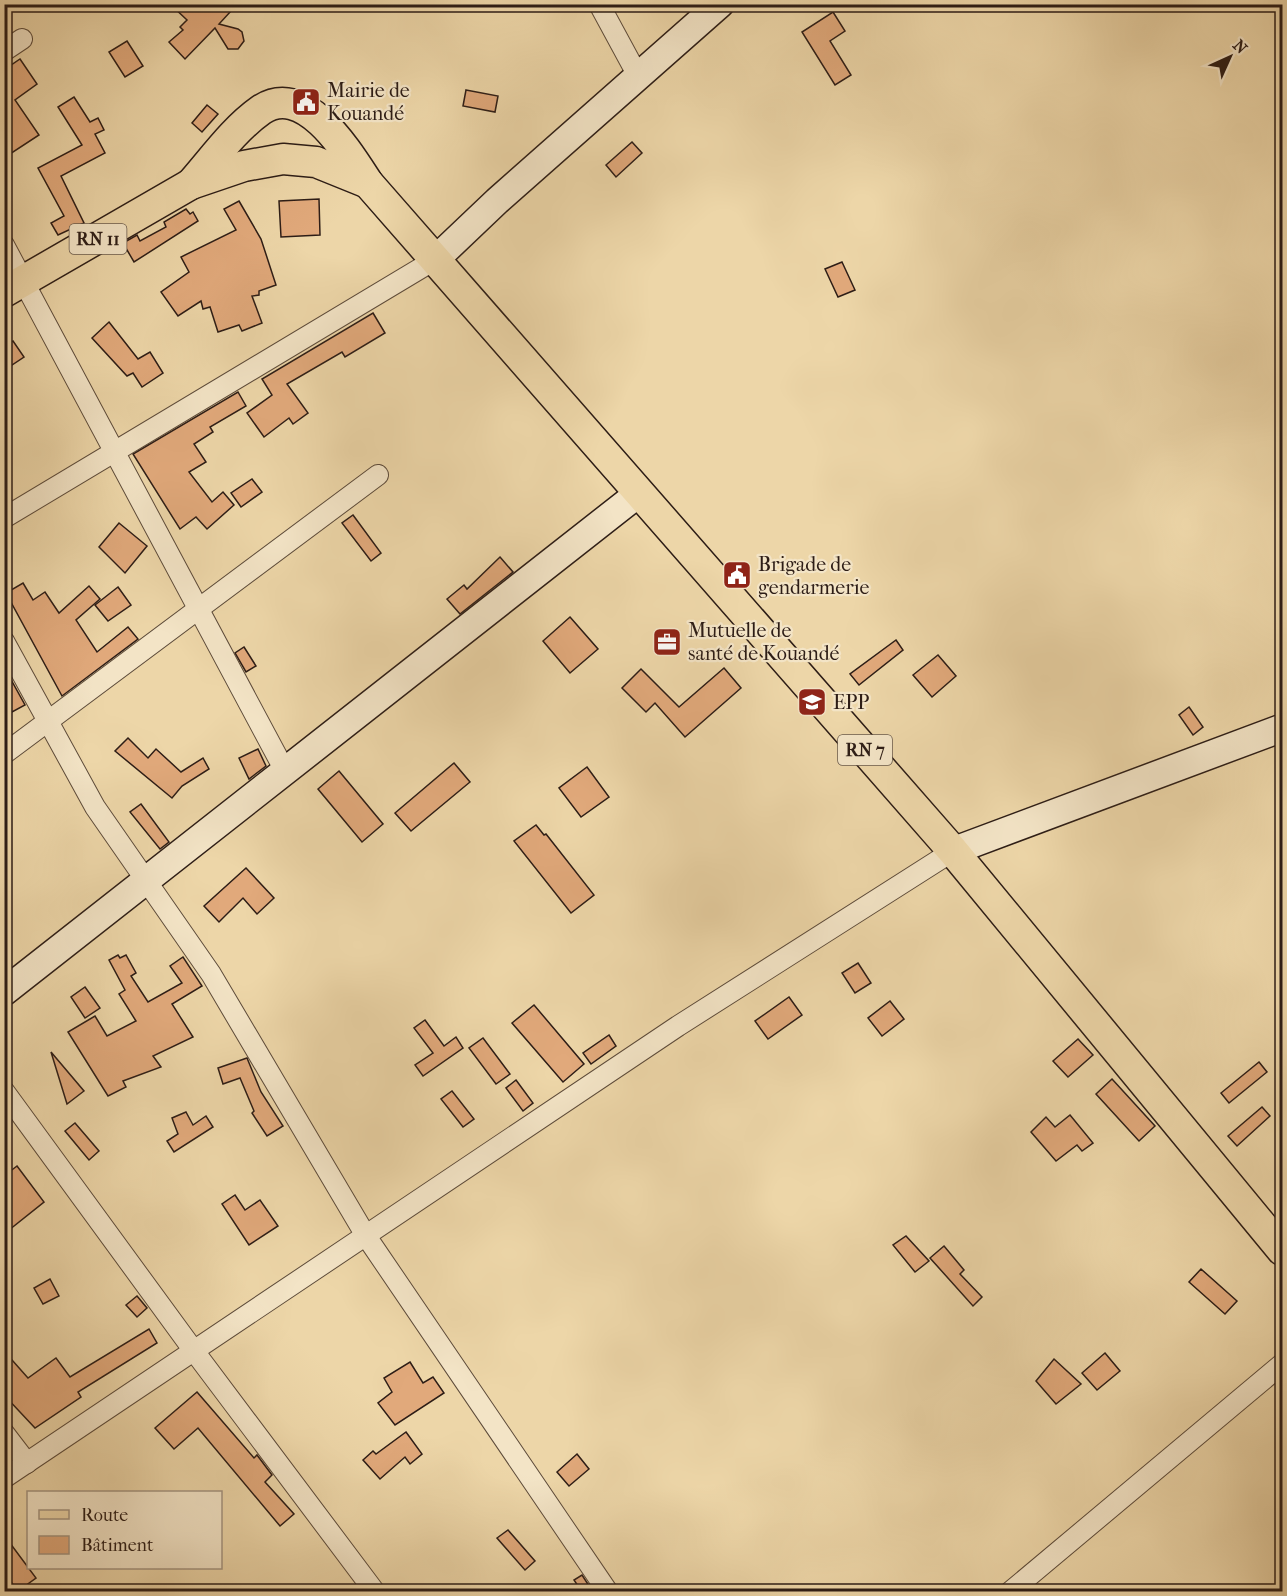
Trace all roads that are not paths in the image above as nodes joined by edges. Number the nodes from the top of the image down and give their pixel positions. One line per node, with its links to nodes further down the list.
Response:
1 (599, 4): 5 (street)
2 (720, 4): 5 (street)
3 (22, 39): 4 (street)
4 (4, 51)
5 (638, 76): 9 (street)
6 (368, 183): 7 (main road, RN 11); 7 (main road, RN 11); 9 (main road, RN 11)
7 (191, 184): 10 (main road, RN 11)
8 (4, 245): 10 (street)
9 (436, 259): 11 (street); 13 (main road, RN 7)
10 (15, 287): 11 (street)
11 (113, 453): 14 (street); 15 (street)
12 (378, 475): 15 (street)
13 (639, 493): 20 (street); 21 (main road, RN 7)
14 (4, 518)
15 (198, 609): 17 (street); 20 (street)
16 (4, 641): 17 (street)
17 (48, 721): 19 (street); 22 (street)
18 (1282, 728): 21 (street)
19 (4, 754)
20 (285, 771): 22 (street)
21 (953, 851): 25 (street); 26 (main road, RN 7)
22 (146, 881): 23 (street); 25 (street)
23 (4, 992)
24 (4, 1091): 27 (street)
25 (366, 1236): 27 (street); 33 (street)
26 (1282, 1250)
27 (194, 1351): 30 (street); 32 (street)
28 (1282, 1364): 34 (street)
29 (4, 1433): 30 (street)
30 (27, 1463): 31 (street)
31 (4, 1478)
32 (375, 1592)
33 (608, 1592)
34 (1010, 1592)

